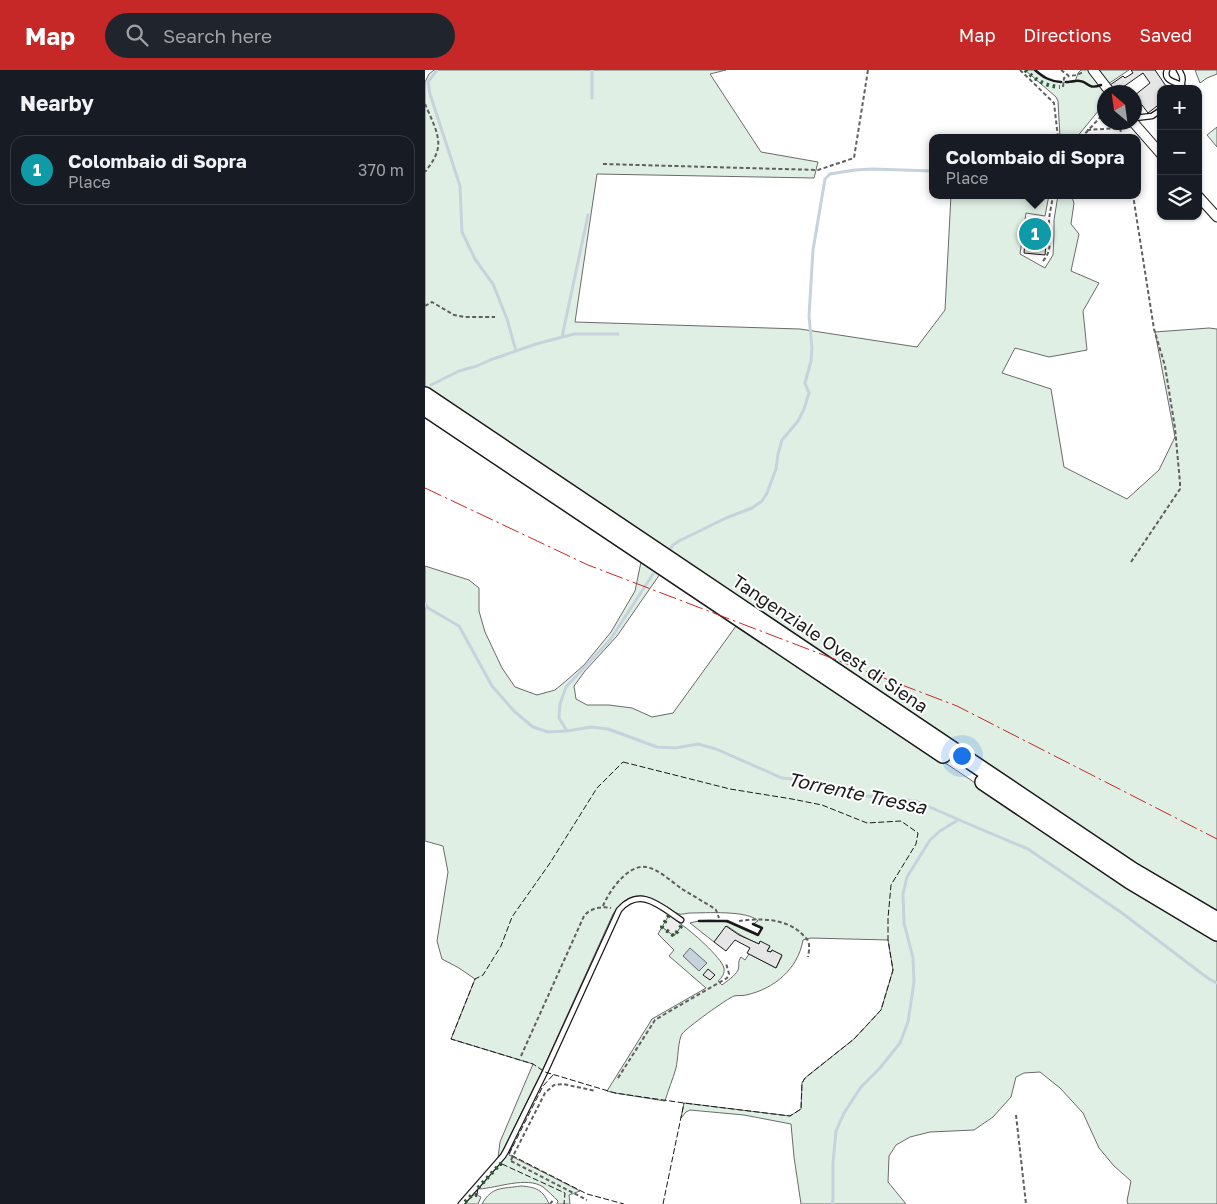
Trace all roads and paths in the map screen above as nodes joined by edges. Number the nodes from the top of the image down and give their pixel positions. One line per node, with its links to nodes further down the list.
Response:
1 (868, 70): 23 (path)
2 (1020, 70): 20 (path)
3 (1061, 70): 8 (path)
4 (1093, 70): 9 (street)
5 (1167, 70): 10 (lane)
6 (1179, 70): 11 (lane)
7 (1083, 72): 8 (path)
8 (1069, 76): 12 (path)
9 (1105, 85)
10 (1178, 85)
11 (1182, 85)
12 (1063, 87)
13 (425, 104): 24 (path)
14 (1157, 113): 15 (lane)
15 (1142, 117)
16 (1097, 120): 18 (path)
17 (1097, 129): 18 (path)
18 (1087, 130): 21 (path)
19 (1138, 130): 22 (street)
20 (1057, 134)
21 (1084, 134)
22 (1157, 150)
23 (603, 164)
24 (425, 172)
25 (1052, 199): 29 (path)
26 (1134, 199): 34 (path)
27 (1202, 200): 28 (street)
28 (1217, 217)
29 (1043, 261)
30 (425, 306): 31 (path)
31 (495, 317)
32 (425, 395): 39 (highway, Tangenziale Ovest di Siena)
33 (425, 408): 41 (highway, Tangenziale Ovest di Siena)
34 (1131, 562)
35 (603, 906): 36 (path); 37 (path); 44 (path)
36 (619, 910): 38 (lane); 50 (lane)
37 (719, 918)
38 (681, 920)
39 (1217, 920)
40 (739, 921): 42 (path)
41 (1217, 933)
42 (808, 957)
43 (726, 963): 45 (path)
44 (521, 1056)
45 (618, 1078)
46 (596, 1091): 49 (path)
47 (1016, 1116): 52 (path)
48 (554, 1199): 51 (path)
49 (587, 1200)
50 (461, 1204)
51 (550, 1204)
52 (1026, 1204)

